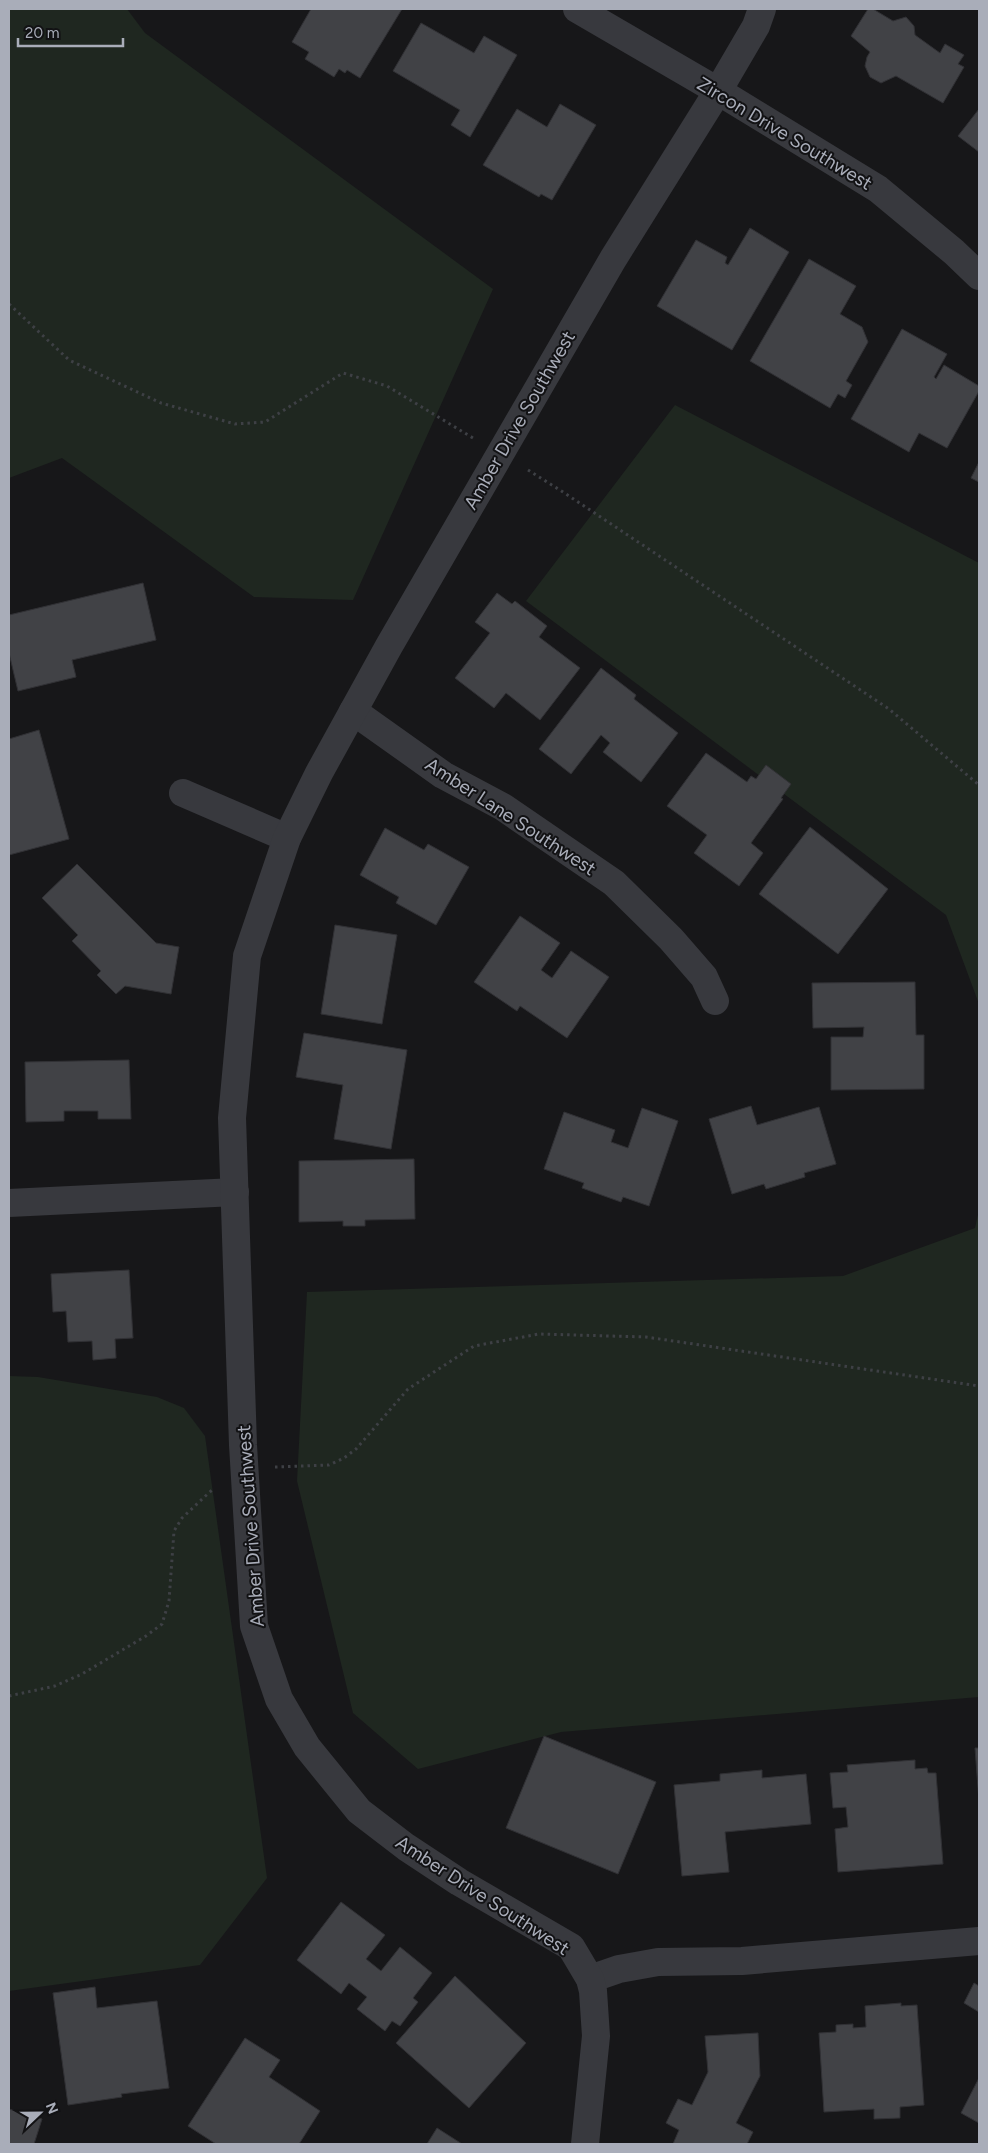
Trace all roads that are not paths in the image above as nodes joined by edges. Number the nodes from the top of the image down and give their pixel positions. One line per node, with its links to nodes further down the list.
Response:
1 (577, 9): 3 (street, Zircon Drive Southwest)
2 (762, 9): 3 (street, Amber Drive Southwest)
3 (718, 91): 4 (street, Zircon Drive Southwest); 5 (street, Amber Drive Southwest)
4 (979, 276)
5 (353, 711): 7 (street, Amber Drive Southwest); 8 (street, Amber Lane Southwest)
6 (183, 793): 7 (street)
7 (287, 838): 9 (street, Amber Drive Southwest)
8 (715, 1002)
9 (235, 1192): 10 (street); 12 (street, Amber Drive Southwest)
10 (9, 1203)
11 (979, 1941): 12 (street)
12 (590, 1979): 13 (street)
13 (585, 2144)

